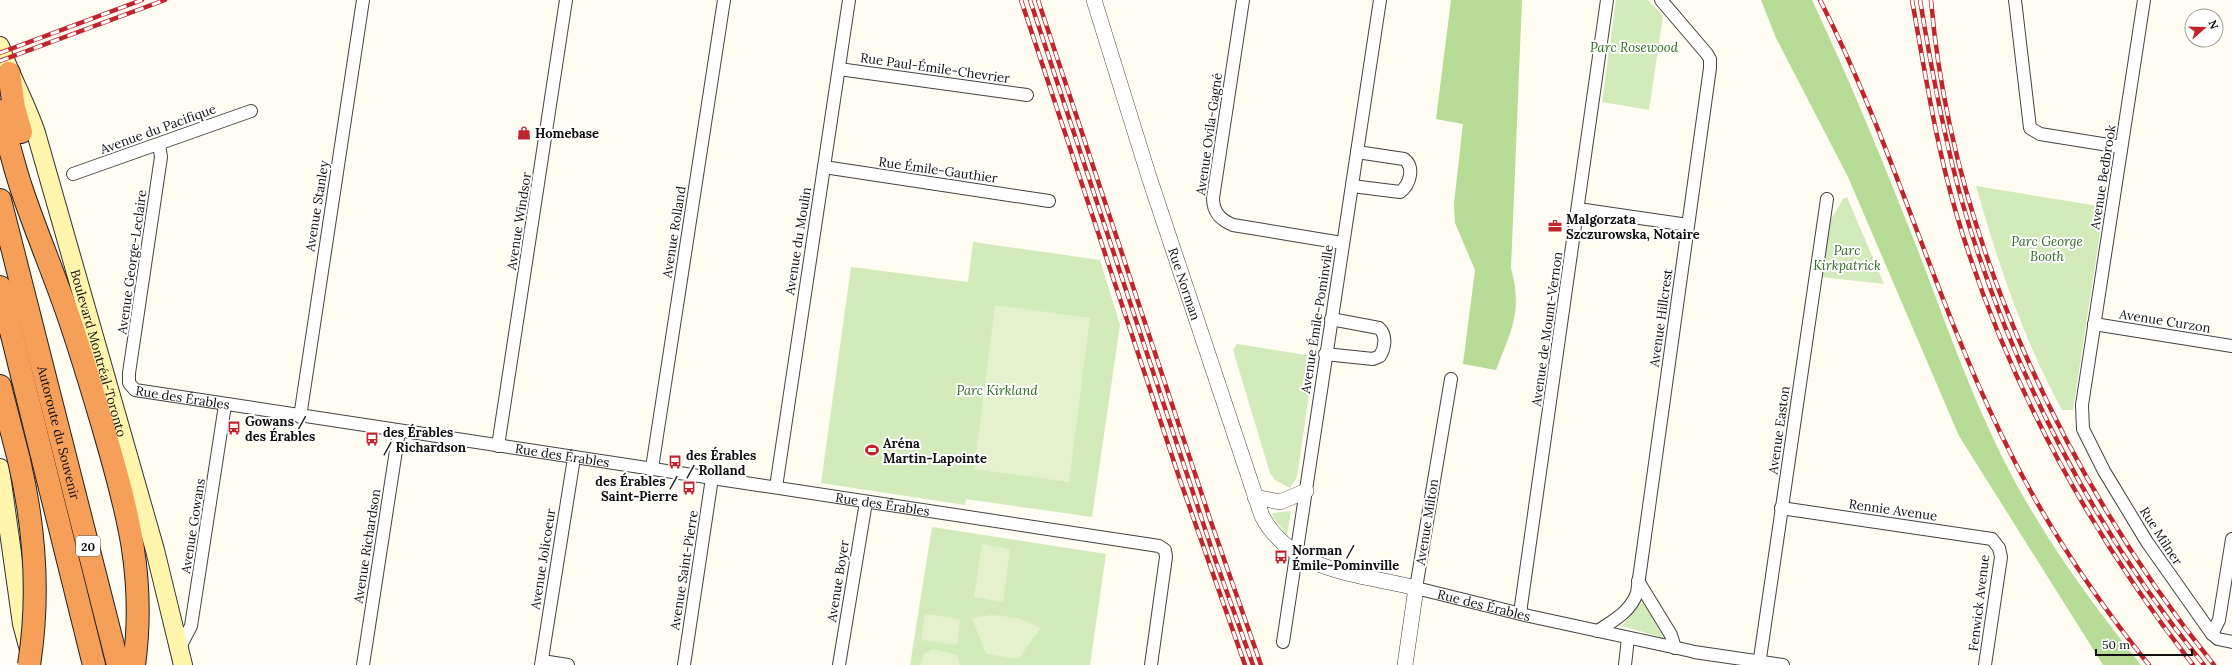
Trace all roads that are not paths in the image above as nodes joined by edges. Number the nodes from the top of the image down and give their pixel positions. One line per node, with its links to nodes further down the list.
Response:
1 (363, 0): 41 (street, Avenue Stanley)
2 (566, 0): 44 (street, Avenue Windsor)
3 (724, 0): 47 (street, Avenue Rolland)
4 (849, 0): 13 (street, Avenue du Moulin)
5 (1094, 0): 51 (street, Rue Norman)
6 (1243, 0): 29 (street, Avenue Ovila-Gagné)
7 (1380, 0): 20 (street, Avenue Émile-Pominville)
8 (1607, 0): 27 (street, Avenue de Mount-Vernon)
9 (1661, 0): 28 (street, Avenue Hillcrest)
10 (2014, 0): 19 (street)
11 (2144, 0): 19 (street, Avenue Bedbrook)
12 (0, 46): 14 (main road, Boulevard Montréal-Toronto)
13 (839, 69): 15 (street, Rue Paul-Émile-Chevrier); 21 (street, Avenue du Moulin)
14 (9, 73): 31 (highway); 37 (main road, Boulevard Montréal-Toronto)
15 (1027, 95)
16 (0, 111): 31 (highway)
17 (251, 111): 18 (street, Avenue du Pacifique)
18 (159, 144): 22 (street, Avenue du Pacifique); 38 (street, Avenue George-Leclaire)
19 (2121, 147): 33 (street, Avenue Bedbrook)
20 (1357, 152): 23 (street, Avenue Émile-Pominville); 23 (street)
21 (824, 167): 26 (street, Rue Émile-Gauthier); 49 (street, Avenue du Moulin)
22 (74, 174)
23 (1352, 186): 29 (street, Avenue Émile-Pominville)
24 (1827, 198): 53 (street, Avenue Easton)
25 (0, 200): 72 (highway, Autoroute du Souvenir / 20)
26 (1049, 200)
27 (1578, 209): 28 (street); 59 (street, Avenue de Mount-Vernon)
28 (1688, 225): 57 (street, Avenue Hillcrest)
29 (1342, 243): 32 (street, Avenue Émile-Pominville)
30 (0, 287): 71 (highway, Autoroute du Souvenir / 20)
31 (63, 298): 73 (highway)
32 (1331, 319): 35 (street, Avenue Émile-Pominville); 35 (street)
33 (2094, 324): 34 (street, Avenue Curzon); 42 (street, Avenue Bedbrook)
34 (2232, 346)
35 (1325, 354): 50 (street, Avenue Émile-Pominville)
36 (1451, 379): 58 (street, Avenue Milton)
37 (107, 382): 38 (street, Rue des Érables); 66 (main road, Boulevard Montréal-Toronto)
38 (130, 385): 40 (street, Rue des Érables)
39 (0, 386): 46 (highway)
40 (225, 405): 41 (street, Rue des Érables); 66 (street, Avenue Gowans)
41 (300, 417): 43 (street, Rue des Érables)
42 (2083, 429): 61 (street, Rue Milner)
43 (399, 431): 44 (street, Rue des Érables); 74 (street, Avenue Richardson)
44 (498, 446): 45 (street, Rue des Érables)
45 (574, 458): 47 (street, Rue des Érables); 67 (street, Avenue Jolicoeur)
46 (9, 464): 69 (highway, bridge); 70 (main road)
47 (652, 468): 48 (street, Rue des Érables)
48 (712, 478): 49 (street, Rue des Érables); 76 (street, Avenue Saint-Pierre)
49 (776, 487): 52 (street, Rue des Érables)
50 (1306, 491): 51 (street); 56 (street, Avenue Émile-Pominville)
51 (1255, 497): 56 (street, Rue Norman)
52 (866, 502): 77 (street, Avenue Boyer); 78 (street, Rue des Érables)
53 (1781, 508): 55 (street, Rennie Avenue); 68 (street, Avenue Easton)
54 (2232, 538): 61 (street)
55 (1997, 544): 82 (street, Fenwick Avenue)
56 (1296, 554): 58 (street, Rue des Érables); 63 (street, Avenue Émile-Pominville)
57 (1638, 581): 60 (street, Avenue Hillcrest); 65 (street)
58 (1416, 588): 59 (street, Rue des Érables); 79 (street, Avenue Milton)
59 (1520, 613): 60 (street, Rue des Érables)
60 (1598, 631): 62 (street, Rue des Érables)
61 (2212, 634): 64 (street)
62 (1628, 638): 65 (street, Rue des Érables); 80 (street)
63 (1284, 642)
64 (2232, 642)
65 (1675, 648): 68 (street, Rue des Érables)
66 (181, 657)
67 (541, 663): 75 (street)
68 (1759, 663): 81 (street, Rue des Érables)
69 (29, 665)
70 (34, 665)
71 (94, 665)
72 (118, 665)
73 (134, 665)
74 (363, 665)
75 (568, 665)
76 (684, 665)
77 (839, 665)
78 (1151, 665)
79 (1405, 665)
80 (1625, 665)
81 (1783, 665)
82 (1985, 665)

